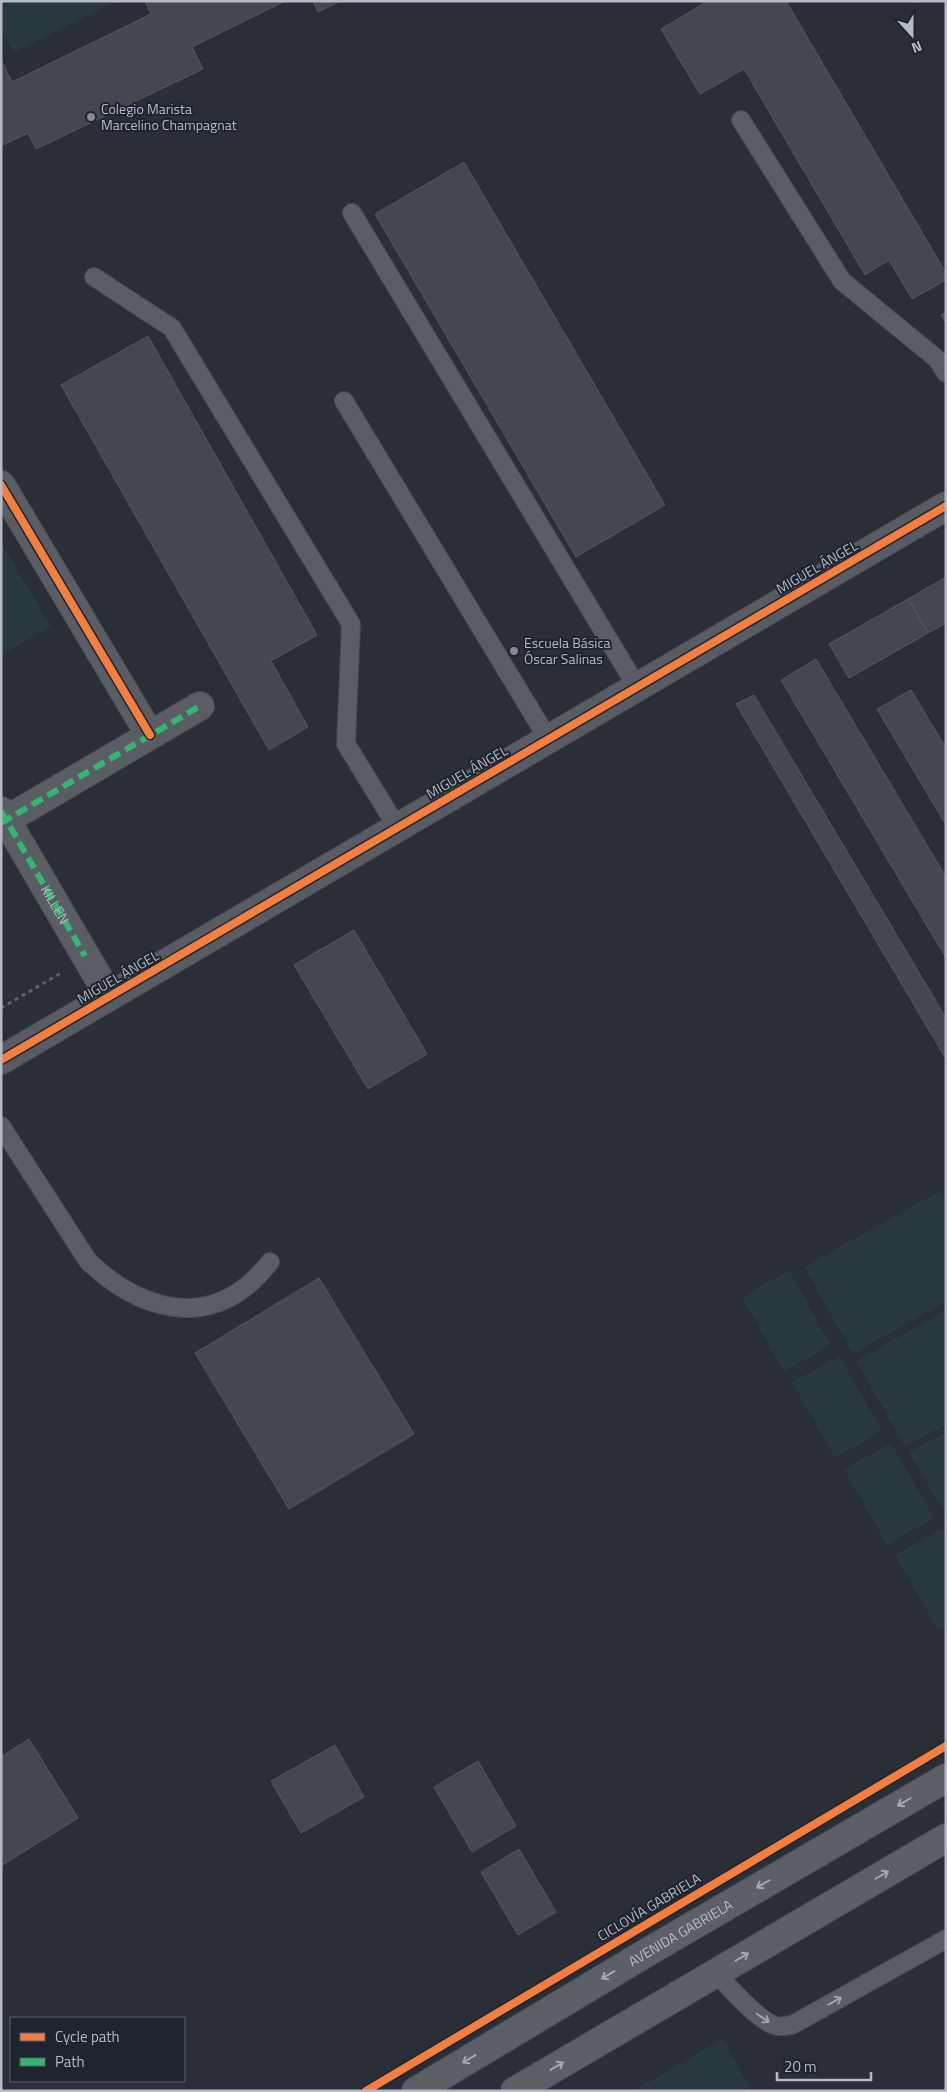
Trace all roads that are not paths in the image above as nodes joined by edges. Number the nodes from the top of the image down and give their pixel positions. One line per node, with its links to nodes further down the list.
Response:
1 (741, 120): 4 (lane)
2 (352, 213): 8 (lane)
3 (94, 277): 13 (lane)
4 (946, 373)
5 (344, 401): 11 (lane)
6 (1, 485): 10 (street)
7 (946, 506): 8 (street, MIGUEL ÁNGEL)
8 (637, 687): 11 (street, MIGUEL ÁNGEL)
9 (200, 706): 10 (street)
10 (150, 735): 12 (street)
11 (548, 739): 13 (street, MIGUEL ÁNGEL)
12 (3, 818): 14 (street, KILLEN)
13 (398, 828): 14 (street, MIGUEL ÁNGEL)
14 (109, 996): 15 (street, MIGUEL ÁNGEL)
15 (1, 1060)
16 (1, 1126): 17 (lane)
17 (270, 1262)
18 (946, 1778): 22 (main road, AVENIDA GABRIELA, one-way to 22)
19 (946, 1838): 21 (main road, one-way to 19)
20 (946, 1939): 21 (lane, one-way to 20)
21 (715, 1972): 23 (main road, one-way to 21)
22 (416, 2091)
23 (515, 2091)

